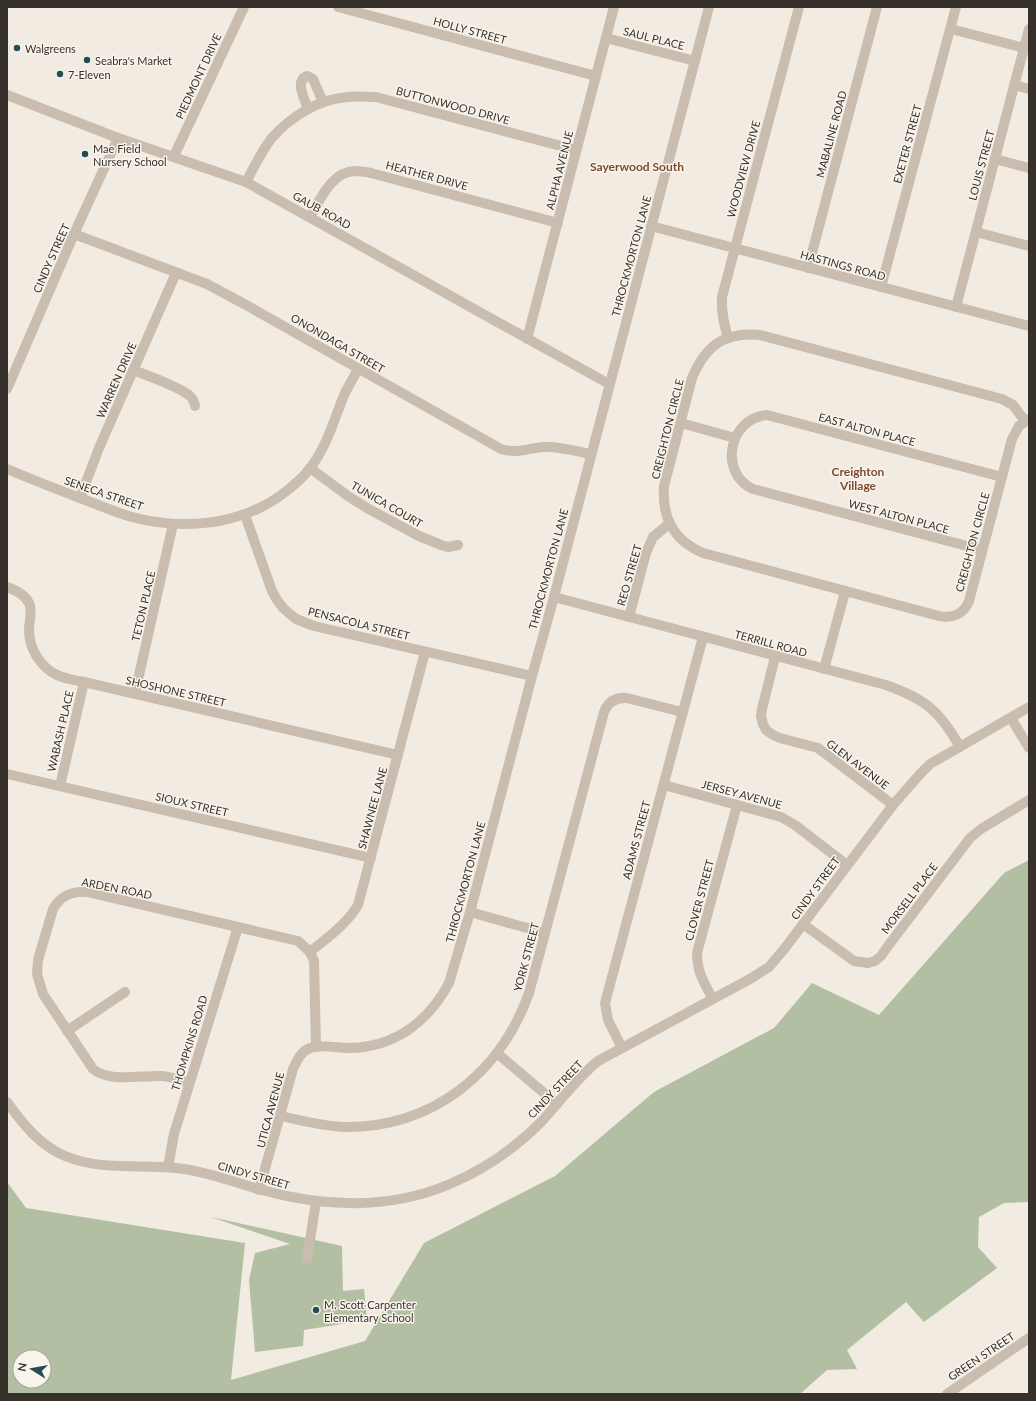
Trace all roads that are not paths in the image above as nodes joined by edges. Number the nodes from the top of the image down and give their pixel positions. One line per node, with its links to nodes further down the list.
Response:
1 (244, 7): 21 (street, PIEDMONT DRIVE)
2 (338, 7): 13 (street, HOLLY STREET)
3 (614, 7): 10 (street, ALPHA AVENUE)
4 (709, 7): 12 (street, THROCKMORTON LANE)
5 (799, 7): 31 (street, WOODVIEW DRIVE)
6 (877, 7): 32 (street, MABALINE ROAD)
7 (956, 7): 9 (street, EXETER STREET)
8 (1029, 28): 11 (street, LOUIS STREET)
9 (950, 29): 11 (street); 34 (street, EXETER STREET)
10 (606, 38): 12 (street, SAUL PLACE); 13 (street, ALPHA AVENUE)
11 (1024, 48): 14 (street, LOUIS STREET)
12 (695, 61): 27 (street, THROCKMORTON LANE)
13 (596, 76): 20 (street, ALPHA AVENUE)
14 (1014, 85): 15 (street); 22 (street, LOUIS STREET)
15 (1029, 89)
16 (7, 95): 19 (street, GAUB ROAD)
17 (323, 102): 18 (street, BUTTONWOOD DRIVE); 18 (street); 20 (street, BUTTONWOOD DRIVE)
18 (308, 109): 24 (street, BUTTONWOOD DRIVE)
19 (118, 138): 21 (street, GAUB ROAD); 29 (street, CINDY STREET)
20 (576, 150): 26 (street, ALPHA AVENUE)
21 (174, 156): 24 (street, GAUB ROAD)
22 (995, 159): 23 (street); 28 (street, LOUIS STREET)
23 (1029, 168)
24 (246, 182): 25 (street, GAUB ROAD)
25 (310, 217): 26 (street, HEATHER DRIVE); 38 (street, GAUB ROAD)
26 (558, 223): 38 (street, ALPHA AVENUE)
27 (651, 226): 31 (street, HASTINGS ROAD); 41 (street, THROCKMORTON LANE)
28 (976, 232): 30 (street); 35 (street, LOUIS STREET)
29 (74, 234): 33 (street, ONONDAGA STREET); 42 (street, CINDY STREET)
30 (1029, 246)
31 (735, 248): 32 (street, HASTINGS ROAD); 37 (street, WOODVIEW DRIVE)
32 (808, 268): 34 (street, HASTINGS ROAD)
33 (176, 273): 39 (street, ONONDAGA STREET); 40 (street, WARREN DRIVE)
34 (881, 287): 35 (street, HASTINGS ROAD)
35 (956, 307): 36 (street, HASTINGS ROAD)
36 (1029, 326)
37 (728, 338): 44 (street, CREIGHTON CIRCLE); 45 (street, CREIGHTON CIRCLE)
38 (527, 339): 41 (street, GAUB ROAD)
39 (358, 369): 47 (street, ONONDAGA STREET); 48 (street, SENECA STREET)
40 (133, 370): 43 (street); 51 (street, WARREN DRIVE)
41 (609, 384): 47 (street, THROCKMORTON LANE)
42 (7, 389)
43 (195, 406)
44 (1027, 420): 50 (street, CREIGHTON CIRCLE)
45 (681, 422): 46 (street); 54 (street, CREIGHTON CIRCLE)
46 (735, 438): 50 (street, EAST ALTON PLACE); 56 (street, WEST ALTON PLACE)
47 (590, 454): 59 (street, THROCKMORTON LANE)
48 (310, 468): 52 (street, SENECA STREET); 55 (street, TUNICA COURT)
49 (7, 469): 51 (street, SENECA STREET)
50 (1002, 477): 56 (street, CREIGHTON CIRCLE)
51 (80, 498): 53 (street, SENECA STREET)
52 (245, 515): 53 (street, SENECA STREET); 62 (street, PENSACOLA STREET)
53 (173, 524): 67 (street, TETON PLACE)
54 (669, 524): 58 (street, CREIGHTON CIRCLE); 60 (street, REO STREET)
55 (458, 545)
56 (982, 550): 58 (street, CREIGHTON CIRCLE)
57 (7, 587): 66 (street, SHOSHONE STREET)
58 (845, 592): 64 (street)
59 (554, 597): 60 (street, TERRILL ROAD); 65 (street, THROCKMORTON LANE)
60 (629, 617): 61 (street, TERRILL ROAD)
61 (703, 637): 63 (street, TERRILL ROAD); 69 (street, ADAMS STREET)
62 (425, 652): 65 (street, PENSACOLA STREET); 73 (street, SHAWNEE LANE)
63 (775, 657): 64 (street, TERRILL ROAD); 79 (street, GLEN AVENUE)
64 (824, 669): 71 (street, TERRILL ROAD)
65 (532, 676): 82 (street, THROCKMORTON LANE)
66 (84, 682): 67 (street, SHOSHONE STREET); 76 (street, WABASH PLACE)
67 (135, 693): 73 (street, SHOSHONE STREET)
68 (1029, 707): 70 (street, CINDY STREET)
69 (682, 712): 75 (street, ADAMS STREET); 85 (street, YORK STREET)
70 (1011, 718): 71 (street, CINDY STREET); 72 (street)
71 (960, 747): 79 (street, CINDY STREET)
72 (1029, 748)
73 (398, 755): 80 (street, SHAWNEE LANE)
74 (7, 774): 76 (street, SIOUX STREET)
75 (664, 785): 78 (street, JERSEY AVENUE); 91 (street, ADAMS STREET)
76 (60, 786): 80 (street, SIOUX STREET)
77 (1029, 800): 83 (street, MORSELL PLACE)
78 (737, 805): 81 (street, JERSEY AVENUE); 88 (street, CLOVER STREET)
79 (893, 805): 81 (street, CINDY STREET)
80 (371, 858): 86 (street, SHAWNEE LANE)
81 (847, 865): 83 (street, CINDY STREET)
82 (470, 912): 85 (street); 90 (street, THROCKMORTON LANE)
83 (803, 924): 88 (street, CINDY STREET)
84 (238, 927): 86 (street, ARDEN ROAD); 89 (street, ARDEN ROAD); 93 (street, THOMPKINS ROAD)
85 (545, 933): 92 (street, YORK STREET)
86 (310, 952): 90 (street)
87 (125, 992): 89 (street)
88 (713, 999): 91 (street, CINDY STREET)
89 (67, 1030): 93 (street, ARDEN ROAD)
90 (316, 1047): 96 (street, UTICA AVENUE)
91 (622, 1048): 95 (street, CINDY STREET)
92 (498, 1054): 95 (street); 96 (street, YORK STREET)
93 (189, 1083): 97 (street, THOMPKINS ROAD)
94 (7, 1102): 97 (street, CINDY STREET)
95 (557, 1104): 99 (street, CINDY STREET)
96 (281, 1116): 98 (street, UTICA AVENUE)
97 (168, 1167): 98 (street, CINDY STREET)
98 (259, 1190): 99 (street, CINDY STREET)
99 (316, 1202): 100 (street)
100 (308, 1259)
101 (1029, 1338): 102 (street, GREEN STREET)
102 (947, 1394)

